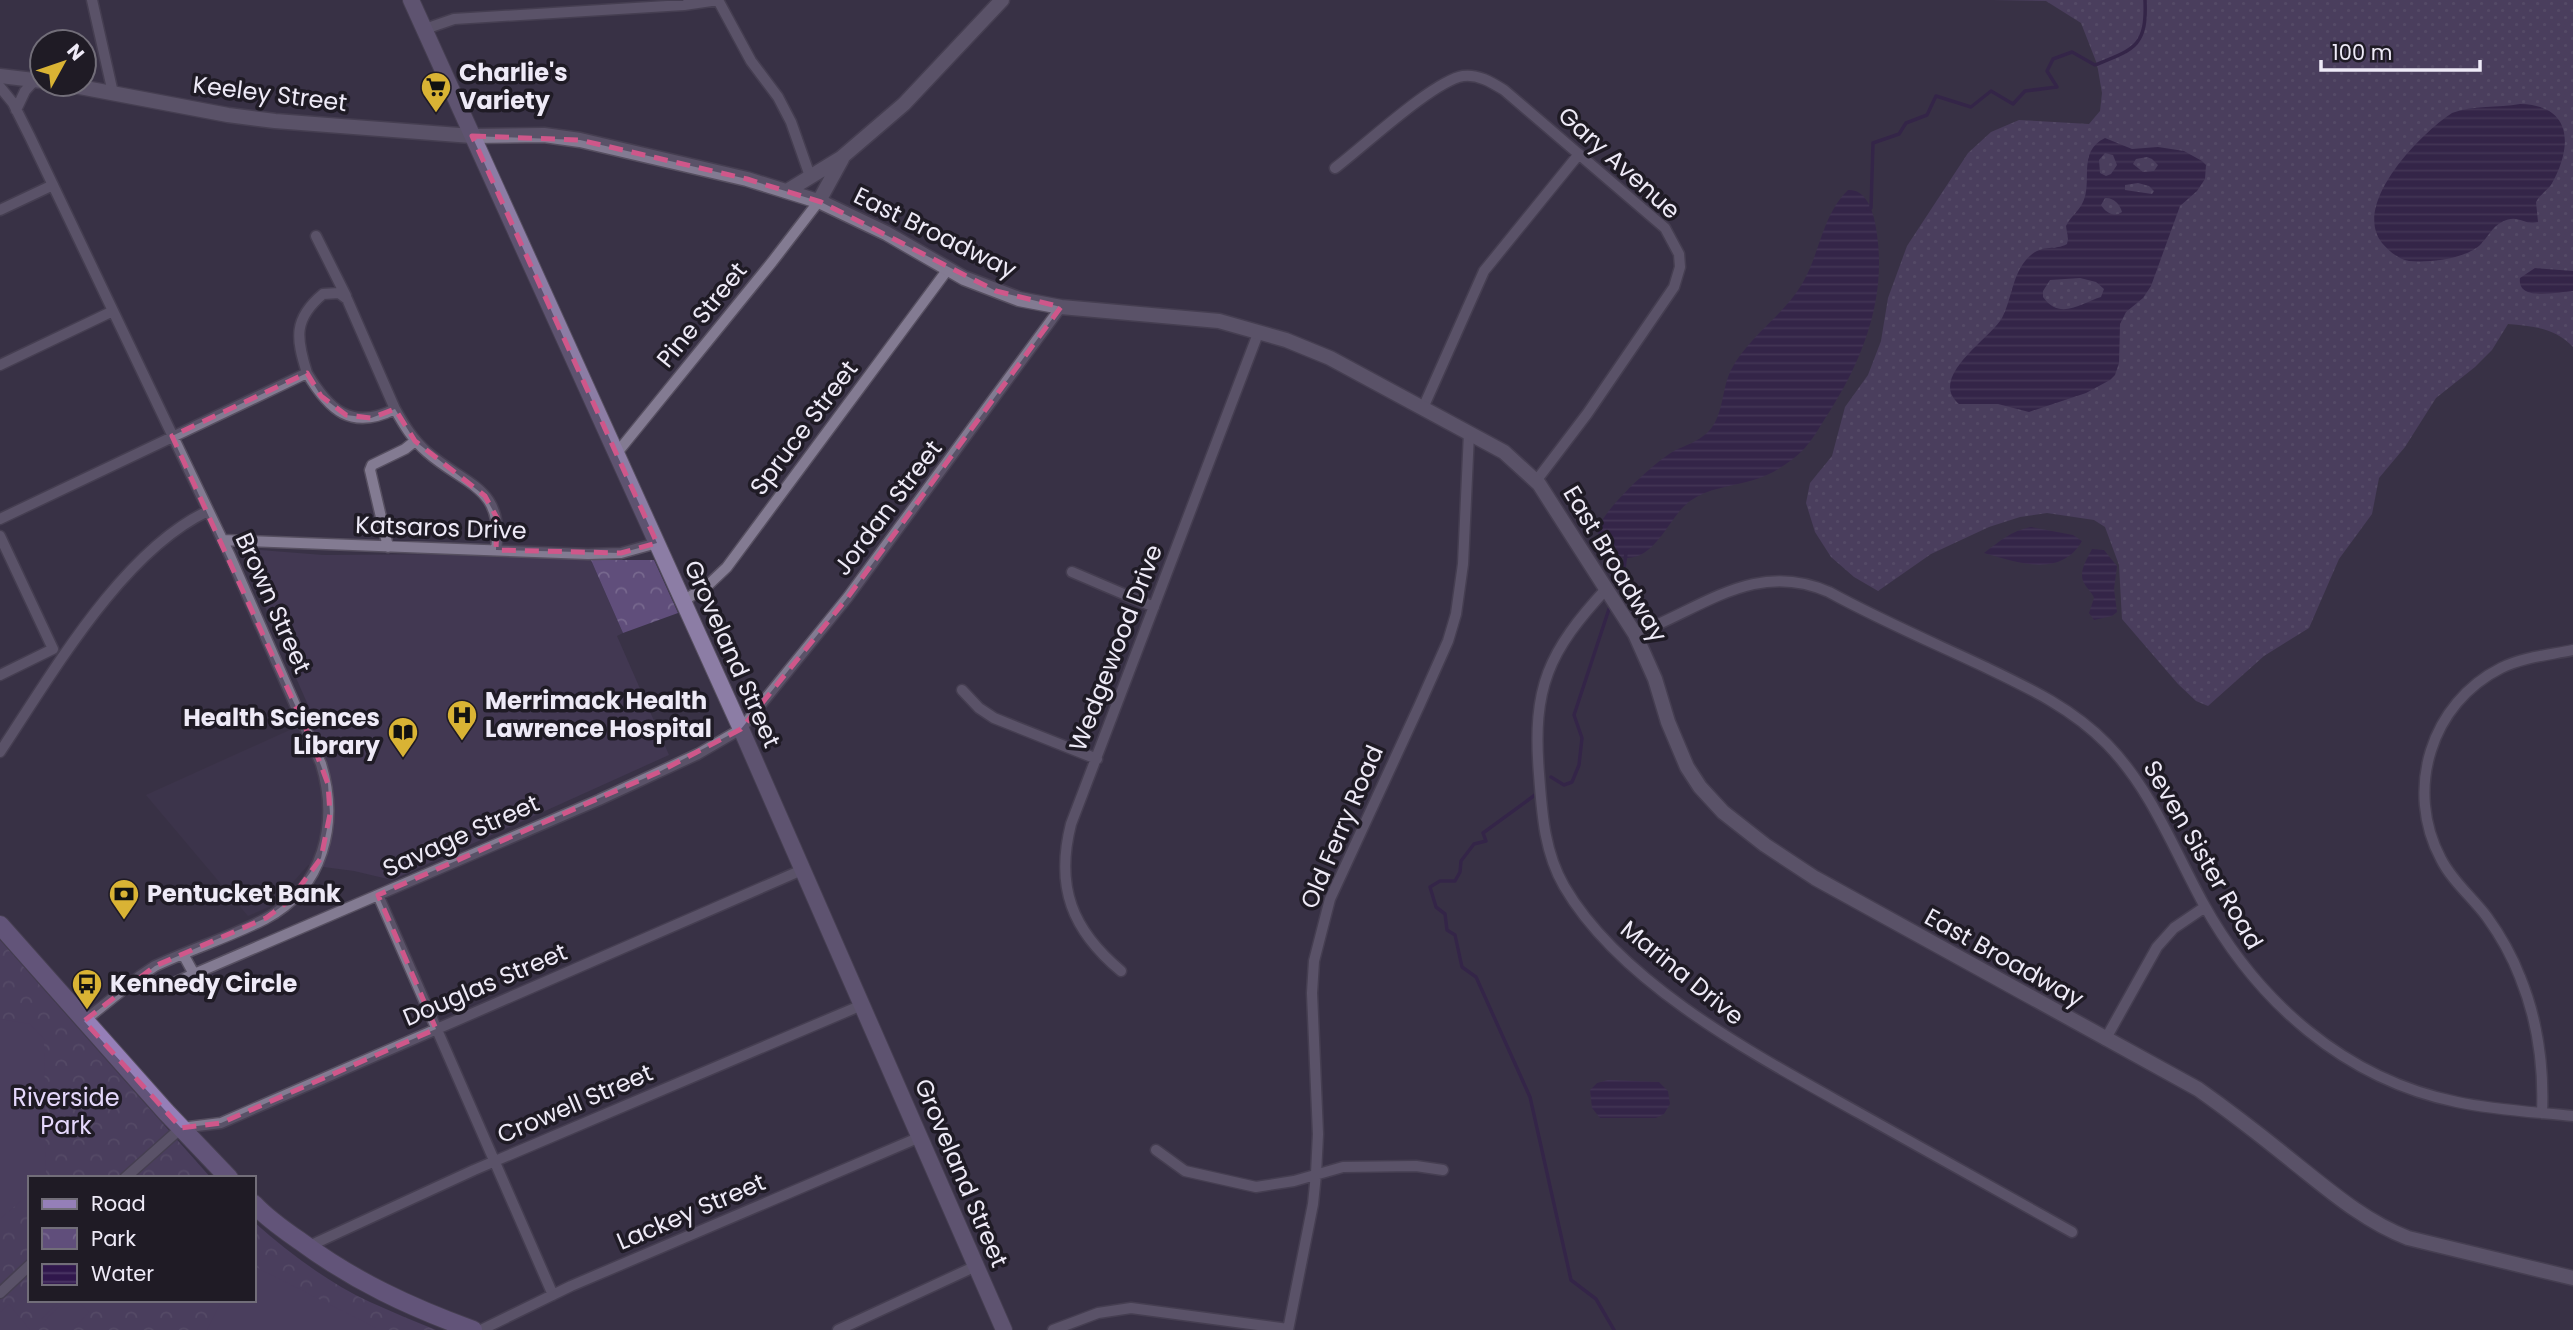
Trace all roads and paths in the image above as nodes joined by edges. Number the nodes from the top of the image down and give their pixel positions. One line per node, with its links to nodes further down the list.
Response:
1 (92, 0): 11 (street)
2 (411, 0): 5 (main road, Groveland Street)
3 (718, 0): 5 (street); 17 (street)
4 (1002, 0): 15 (street)
5 (425, 29): 13 (main road, Groveland Street)
6 (0, 76): 7 (street)
7 (28, 80)
8 (0, 87): 12 (street, Brown Street)
9 (28, 89): 12 (street)
10 (98, 90): 11 (street, Keeley Street)
11 (113, 93): 13 (street, Keeley Street)
12 (16, 110): 18 (street, Brown Street)
13 (472, 136): 19 (street, East Broadway); 35 (main road, Groveland Street)
14 (1579, 154): 16 (street, Gary Avenue); 30 (street); 36 (street, Gary Avenue)
15 (844, 155): 17 (street); 20 (street)
16 (1335, 169)
17 (810, 176): 19 (street)
18 (53, 185): 21 (street); 26 (street, Brown Street)
19 (787, 191): 20 (street, East Broadway)
20 (818, 201): 23 (street, East Broadway); 35 (street, Pine Street)
21 (0, 210)
22 (316, 236): 24 (street)
23 (948, 269): 25 (street, East Broadway); 46 (street, Spruce Street)
24 (347, 299): 29 (street); 31 (street)
25 (1061, 307): 27 (street, East Broadway); 52 (street, Jordan Street)
26 (113, 311): 28 (street); 33 (street, Brown Street)
27 (1259, 331): 30 (street, East Broadway); 47 (street, Wedgewood Drive)
28 (0, 365)
29 (307, 373): 31 (street); 33 (street)
30 (1423, 408): 32 (street, East Broadway)
31 (394, 409): 34 (street)
32 (1469, 433): 36 (street, East Broadway); 74 (street, Old Ferry Road)
33 (172, 436): 37 (street, Brown Street); 38 (street)
34 (415, 441): 42 (street); 43 (street)
35 (616, 454): 41 (main road, Groveland Street)
36 (1536, 481): 45 (street, East Broadway)
37 (208, 511): 40 (street, Brown Street); 53 (street)
38 (0, 519)
39 (0, 536): 50 (street)
40 (222, 540): 42 (street, Katsaros Drive); 59 (street, Brown Street)
41 (657, 543): 43 (street, Katsaros Drive); 46 (main road, Groveland Street)
42 (388, 547): 43 (street, Katsaros Drive)
43 (496, 550)
44 (1072, 572): 47 (street)
45 (1606, 588): 48 (street, East Broadway); 78 (street, Marina Drive)
46 (683, 601): 52 (main road, Groveland Street)
47 (1154, 607): 54 (street, Wedgewood Drive)
48 (1635, 634): 57 (street, Seven Sister Road); 66 (street, East Broadway)
49 (2573, 650): 67 (street)
50 (0, 675)
51 (962, 690): 54 (street)
52 (741, 729): 55 (main road, Groveland Street); 56 (street, Savage Street)
53 (0, 752)
54 (1097, 759): 60 (street, Wedgewood Drive)
55 (802, 870): 63 (main road, Groveland Street); 65 (street, Douglas Street)
56 (378, 895): 61 (street, Savage Street); 65 (street)
57 (2205, 907): 66 (street); 67 (street, Seven Sister Road)
58 (0, 925): 64 (main road)
59 (183, 954): 61 (street); 64 (street, Brown Street)
60 (1121, 971)
61 (194, 974): 62 (street, Savage Street)
62 (163, 988)
63 (862, 1005): 70 (main road, Groveland Street); 72 (street, Crowell Street)
64 (84, 1021): 69 (main road)
65 (436, 1028): 69 (street, Douglas Street); 72 (street)
66 (2105, 1040): 82 (street, East Broadway)
67 (2542, 1113): 68 (street, Seven Sister Road)
68 (2573, 1115)
69 (181, 1128): 75 (street); 76 (main road)
70 (920, 1137): 80 (main road, Groveland Street); 84 (street, Lackey Street)
71 (1156, 1150): 74 (street)
72 (494, 1161): 79 (street, Crowell Street); 84 (street)
73 (1443, 1170): 74 (street)
74 (1315, 1174): 90 (street, Old Ferry Road)
75 (127, 1176)
76 (227, 1176)
77 (256, 1206): 79 (main road)
78 (2072, 1232)
79 (307, 1247): 85 (main road)
80 (976, 1266): 87 (street); 88 (main road, Groveland Street)
81 (28, 1267): 83 (street)
82 (2573, 1278)
83 (0, 1293)
84 (553, 1295): 86 (street, Lackey Street)
85 (473, 1330)
86 (481, 1330)
87 (838, 1330)
88 (1004, 1330)
89 (1053, 1330): 90 (street)
90 (1288, 1330)

